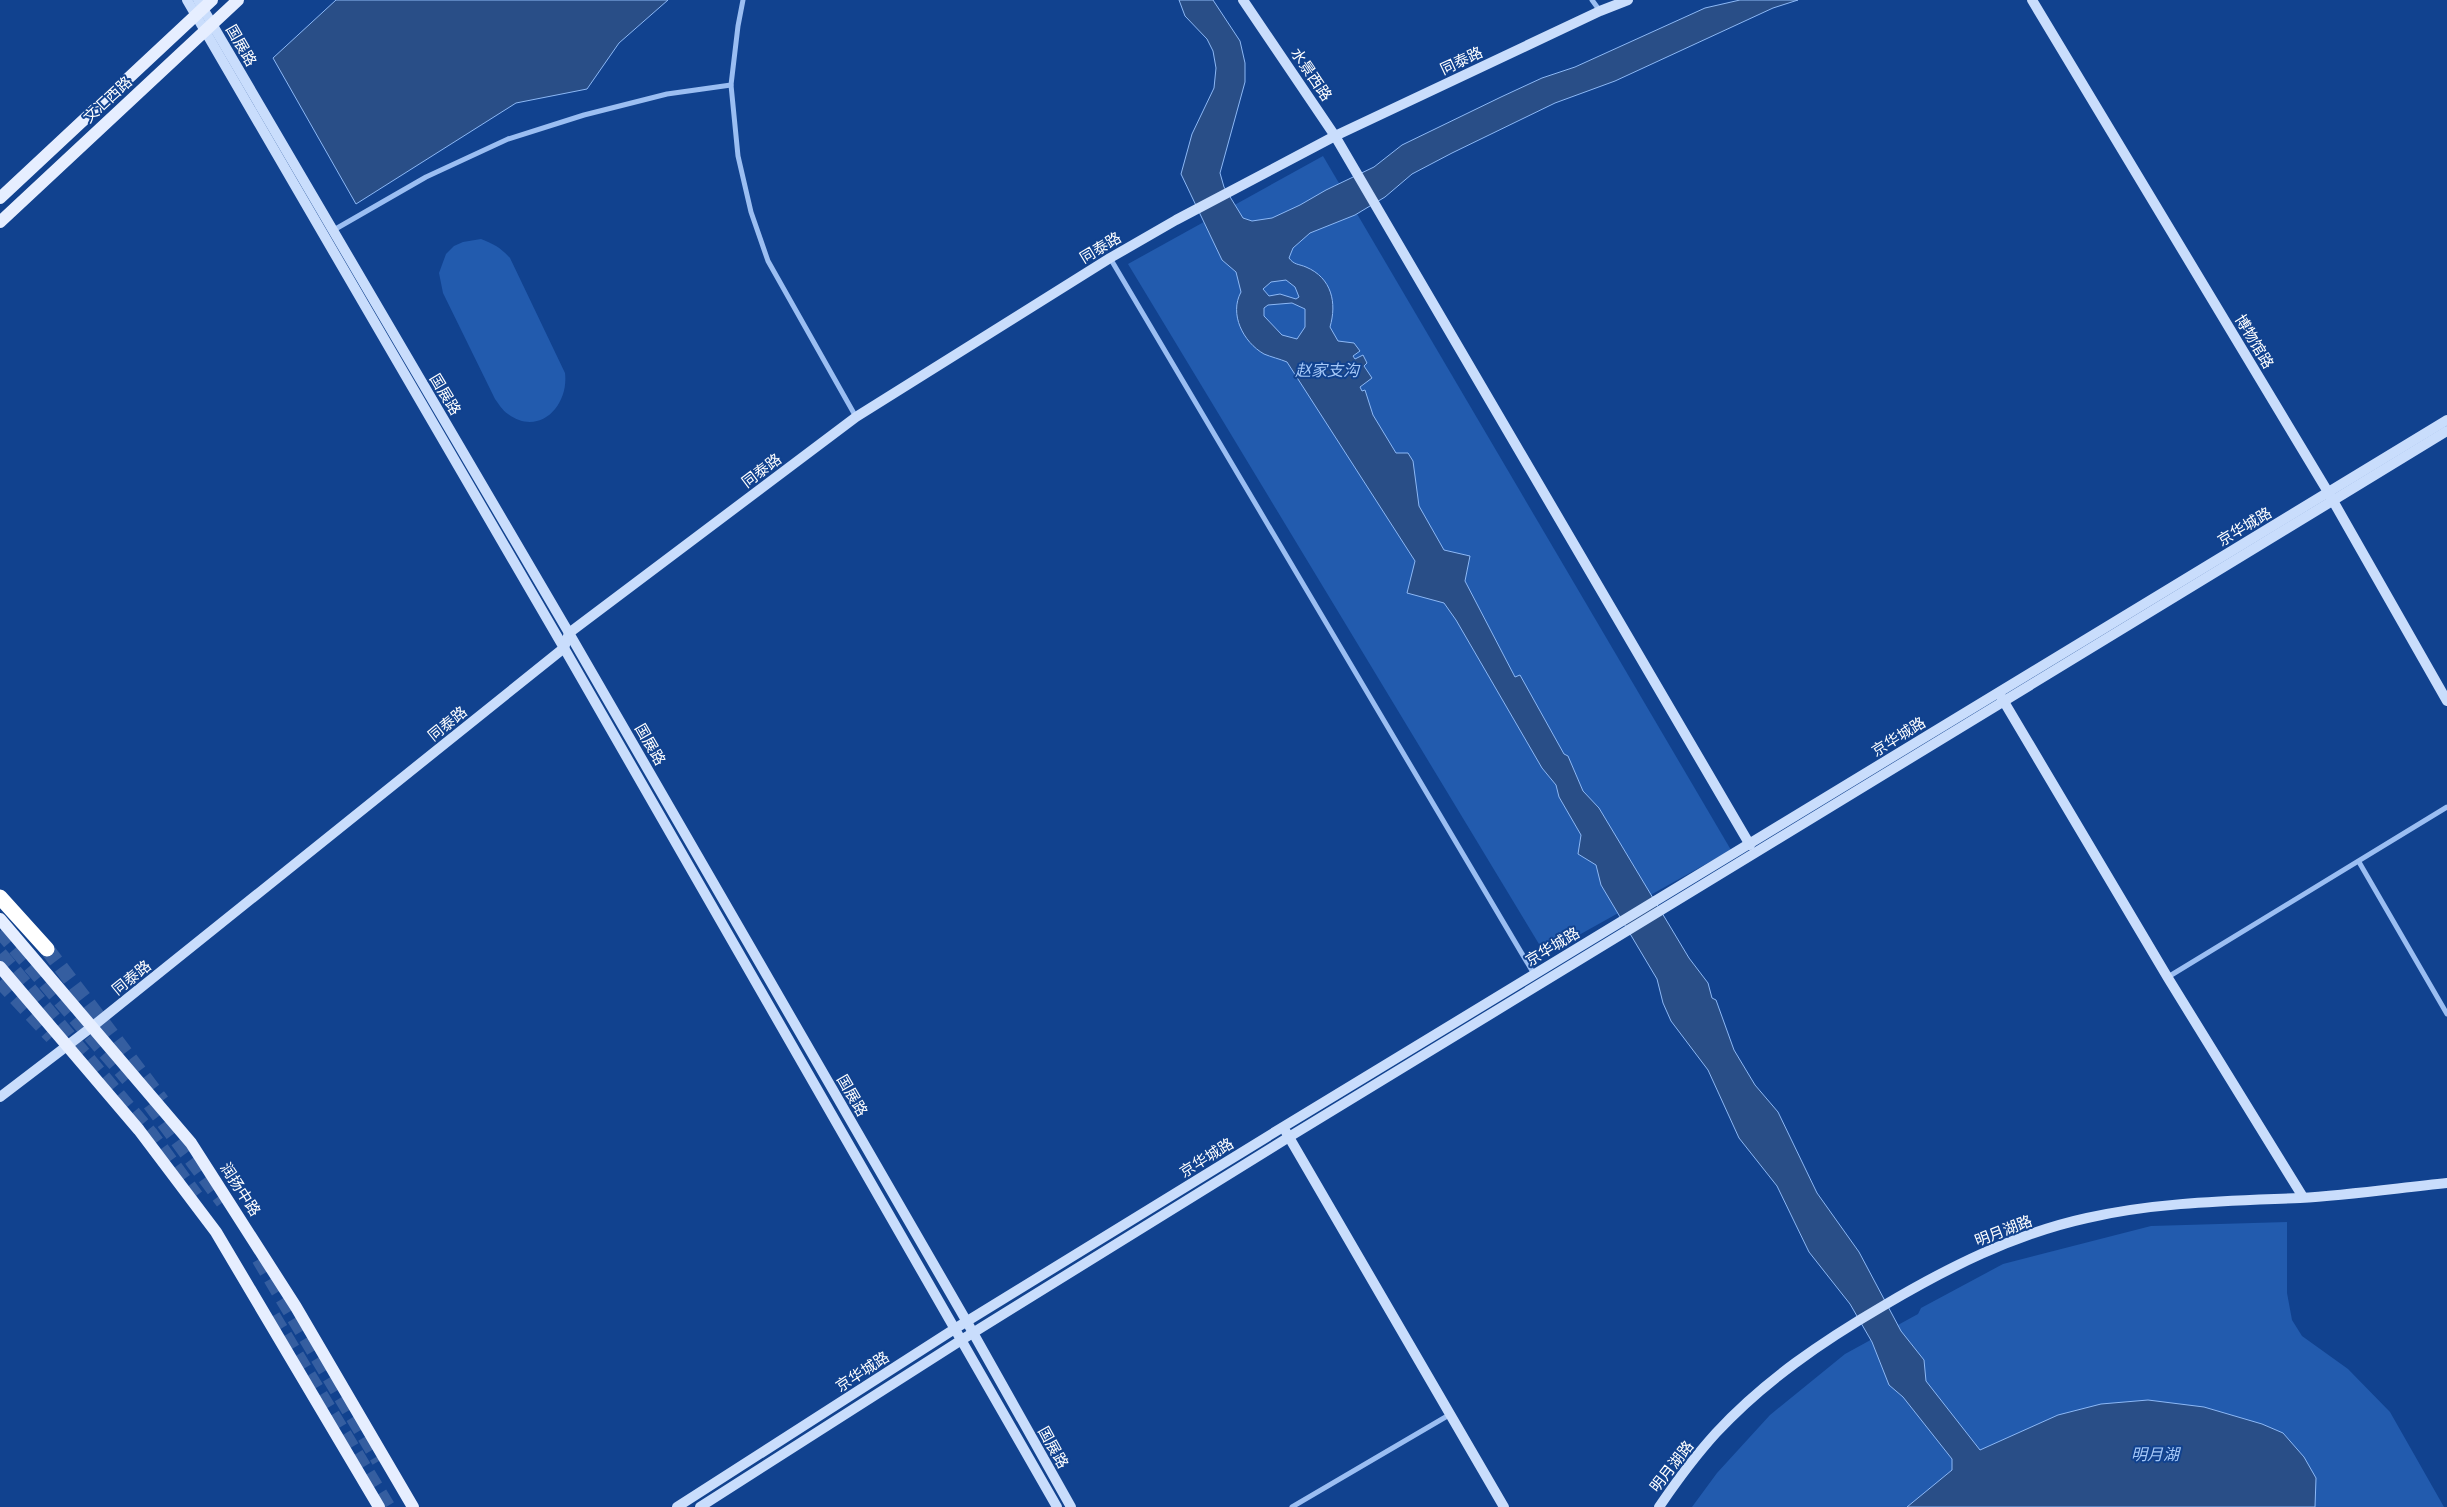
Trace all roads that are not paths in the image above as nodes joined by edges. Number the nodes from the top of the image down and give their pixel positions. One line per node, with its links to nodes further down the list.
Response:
1 (187, 0): 8 (street, 国展路)
2 (238, 0): 10 (main road, 文汇西路)
3 (743, 0): 11 (street)
4 (1244, 0): 12 (street, 水景西路)
5 (1592, 0): 9 (street)
6 (1628, 0): 9 (street, 同泰路)
7 (2032, 0): 20 (street, 博物馆路)
8 (202, 6): 10 (street, 国展路); 13 (main road, 文汇西路)
9 (1600, 11): 12 (street, 同泰路)
10 (208, 27): 14 (main road, 文汇西路); 15 (street, 国展路); 22 (street, 国展路)
11 (732, 85): 15 (street); 17 (street)
12 (1335, 136): 16 (street, 同泰路); 26 (street, 水景西路)
13 (0, 198)
14 (0, 222)
15 (332, 231): 21 (street, 国展路)
16 (1110, 258): 17 (street, 同泰路); 34 (street)
17 (856, 418): 21 (street, 同泰路)
18 (2447, 420): 20 (street, 京华城路)
19 (2447, 431): 20 (street, 京华城路)
20 (2331, 496): 23 (street, 京华城路); 24 (street, 博物馆路)
21 (570, 633): 22 (street, 同泰路); 44 (street, 国展路)
22 (564, 648): 37 (street, 同泰路); 45 (street, 国展路)
23 (2001, 696): 26 (street, 京华城路); 28 (street, 京华城路); 35 (street)
24 (2447, 701)
25 (2447, 807): 27 (street)
26 (1750, 844): 28 (street, 京华城路)
27 (2359, 862): 35 (street); 36 (street)
28 (1682, 892): 31 (street, 京华城路)
29 (0, 896): 32 (highway)
30 (0, 919): 37 (main road, 润扬中路)
31 (1609, 936): 34 (street, 京华城路); 41 (street, 京华城路)
32 (46, 949)
33 (0, 967): 38 (main road)
34 (1534, 974): 40 (street, 京华城路)
35 (2168, 978): 43 (street)
36 (2447, 1014)
37 (93, 1026): 38 (street, 同泰路); 50 (main road, 润扬中路)
38 (68, 1045): 39 (street, 同泰路); 49 (main road)
39 (0, 1097)
40 (1283, 1127): 41 (street); 44 (street, 京华城路)
41 (1289, 1137): 46 (street, 京华城路); 48 (street)
42 (2447, 1183): 43 (street, 明月湖路)
43 (2303, 1197): 57 (street, 明月湖路)
44 (967, 1322): 45 (street, 京华城路); 46 (street, 国展路)
45 (956, 1328): 47 (street, 国展路); 51 (street, 京华城路)
46 (973, 1333): 47 (street, 京华城路); 54 (street, 国展路)
47 (963, 1339): 52 (street, 京华城路); 53 (street, 国展路)
48 (1449, 1415): 55 (street); 56 (street)
49 (379, 1507)
50 (413, 1507)
51 (678, 1507)
52 (700, 1507)
53 (1057, 1507)
54 (1071, 1507)
55 (1292, 1507)
56 (1504, 1507)
57 (1659, 1507)

